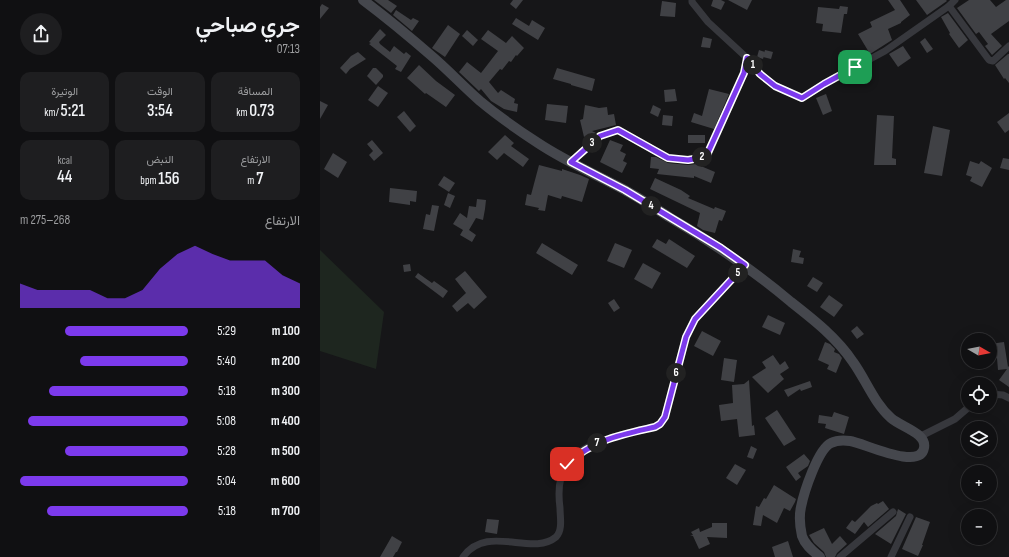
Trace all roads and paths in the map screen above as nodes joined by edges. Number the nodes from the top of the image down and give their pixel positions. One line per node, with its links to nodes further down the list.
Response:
1 (363, 0): 7 (street)
2 (692, 0): 6 (street)
3 (956, 0): 4 (street)
4 (949, 6): 5 (street); 6 (street)
5 (1009, 46)
6 (747, 58): 7 (street)
7 (571, 162): 8 (street)
8 (745, 265): 12 (street); 15 (street)
9 (997, 395): 10 (street)
10 (1009, 398)
11 (962, 413): 12 (street)
12 (921, 436): 16 (street)
13 (893, 512): 17 (street)
14 (910, 517): 18 (street)
15 (463, 557)
16 (820, 557)
17 (840, 557)
18 (891, 557)

